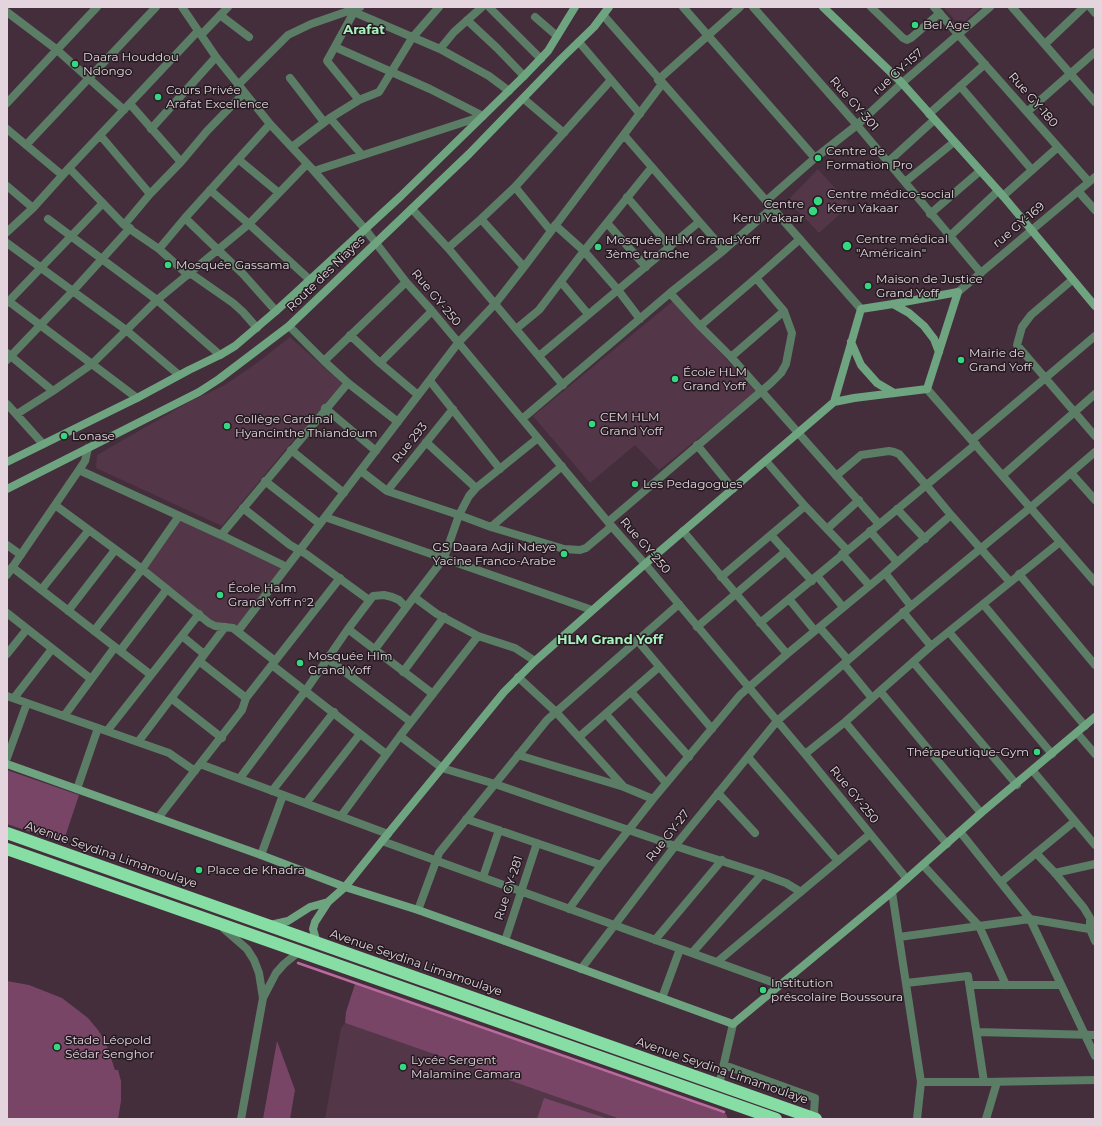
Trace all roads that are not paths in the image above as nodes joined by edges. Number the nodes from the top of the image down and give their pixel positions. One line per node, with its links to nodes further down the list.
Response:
1 (97, 7): 36 (street)
2 (156, 7): 45 (street)
3 (182, 7): 27 (street, Rue GY-250)
4 (228, 7): 23 (street)
5 (439, 7): 32 (street)
6 (482, 7): 26 (street)
7 (489, 7): 40 (street)
8 (575, 7): 30 (street, Route des Niayes)
9 (609, 7): 25 (street, Route des Niayes)
10 (683, 7): 29 (street)
11 (740, 7): 29 (street)
12 (753, 7): 65 (street, Rue GY-301)
13 (823, 7): 49 (street)
14 (871, 7): 20 (street)
15 (990, 7): 28 (street, rue GY-157)
16 (1012, 7): 34 (street)
17 (1084, 7): 34 (street)
18 (1090, 7): 22 (street)
19 (355, 9): 32 (street); 35 (street); 50 (street)
20 (937, 10): 28 (street, Rue GY-180)
21 (7, 12): 36 (street)
22 (1095, 13)
23 (220, 15): 27 (street); 31 (street)
24 (536, 16): 30 (street)
25 (604, 16): 33 (street, Route des Niayes); 48 (street)
26 (467, 20): 37 (street); 44 (street)
27 (200, 33): 39 (street, Rue GY-250); 58 (street)
28 (958, 34): 41 (street, Rue GY-180); 49 (street, rue GY-157)
29 (708, 35): 48 (street); 76 (street)
30 (557, 36): 40 (street, Route des Niayes)
31 (249, 37)
32 (412, 38): 37 (street); 42 (street)
33 (579, 42): 47 (street); 54 (street, Route des Niayes)
34 (1045, 44): 43 (street)
35 (335, 47): 42 (street); 55 (street)
36 (56, 49): 45 (street); 57 (street)
37 (440, 49): 52 (street)
38 (1095, 52): 43 (street)
39 (216, 57): 50 (street, Rue GY-250); 67 (street)
40 (541, 60): 44 (street, Route des Niayes)
41 (985, 64): 51 (street); 59 (street, Rue GY-180)
42 (392, 72): 55 (street); 61 (street)
43 (1070, 74): 56 (street); 59 (street)
44 (524, 76): 52 (street, Route des Niayes)
45 (88, 78): 58 (street); 72 (street)
46 (290, 78): 63 (street)
47 (611, 80): 60 (street); 68 (street)
48 (660, 82): 60 (street); 97 (street)
49 (902, 83): 62 (street); 65 (street, rue GY-157)
50 (238, 85): 53 (street, Rue GY-250)
51 (960, 86): 62 (street); 83 (street)
52 (509, 91): 61 (street, Route des Niayes)
53 (244, 93): 64 (street, Rue GY-250); 78 (street)
54 (524, 99): 68 (street); 101 (street, Route des Niayes)
55 (359, 100): 63 (street)
56 (1095, 102)
57 (7, 103)
58 (127, 107): 67 (street); 69 (street)
59 (1027, 112): 74 (street, Rue GY-180)
60 (640, 114): 70 (street)
61 (484, 116): 75 (street); 111 (street, Route des Niayes)
62 (932, 117): 71 (street); 79 (street)
63 (327, 120): 73 (street); 75 (street)
64 (270, 124): 73 (street, Rue GY-250); 77 (street)
65 (857, 125): 76 (street, rue GY-157); 79 (street, Rue GY-301)
66 (7, 129): 72 (street)
67 (151, 129): 78 (street)
68 (564, 133): 90 (street)
69 (100, 135): 82 (street); 94 (street)
70 (624, 135): 81 (street); 112 (street)
71 (954, 142): 85 (street); 88 (street)
72 (26, 144): 86 (street)
73 (292, 147): 80 (street, Rue GY-250)
74 (1058, 147): 83 (street); 87 (street, Rue GY-180)
75 (362, 155): 84 (street)
76 (815, 158): 97 (street, rue GY-157)
77 (238, 159): 91 (street); 93 (street)
78 (181, 162): 94 (street)
79 (888, 162): 88 (street, Rue GY-301)
80 (307, 164): 84 (street, Rue GY-250); 93 (street)
81 (652, 167): 96 (street); 107 (street)
82 (69, 168): 86 (street); 98 (street)
83 (1032, 170): 95 (street)
84 (314, 171): 111 (street, Rue GY-250)
85 (980, 171): 95 (street); 103 (street)
86 (62, 176): 99 (street)
87 (1092, 179): 92 (street, rue GY-169)
88 (905, 182): 103 (street, Rue GY-301)
89 (7, 186): 99 (street)
90 (515, 187): 106 (street); 112 (street)
91 (210, 190): 104 (street); 109 (street)
92 (1078, 191): 102 (street); 113 (street, rue GY-169)
93 (279, 193): 109 (street)
94 (150, 194): 110 (street)
95 (1000, 194): 113 (street); 116 (street)
96 (627, 197): 108 (street); 120 (street)
97 (766, 201): 100 (street)
98 (103, 203): 110 (street); 115 (street)
99 (33, 208): 114 (street)
100 (772, 208): 117 (street); 124 (street)
101 (412, 209): 119 (street, Route des Niayes); 121 (street)
102 (1095, 210)
103 (930, 214): 116 (street, Rue GY-301)
104 (185, 218): 122 (street); 123 (street)
105 (48, 219): 115 (street)
106 (481, 219): 121 (street); 127 (street)
107 (699, 222): 120 (street); 124 (street)
108 (606, 223): 125 (street); 128 (street)
109 (249, 224): 123 (street); 133 (street)
110 (127, 227): 122 (street); 126 (street)
111 (365, 228): 119 (street, Rue GY-250); 133 (street, Route des Niayes)
112 (553, 228): 125 (street); 127 (street)
113 (1031, 231): 130 (street, rue GY-169); 134 (street)
114 (7, 232)
115 (71, 236): 126 (street); 129 (street)
116 (949, 237): 130 (street, Rue GY-301)
117 (800, 239): 132 (street); 146 (street)
118 (7, 243): 129 (street)
119 (376, 243): 135 (street, Rue GY-250); 153 (street, Route des Niayes)
120 (670, 247): 128 (street)
121 (448, 248): 143 (street)
122 (159, 249): 131 (street)
123 (217, 250): 131 (street); 147 (street)
124 (724, 250): 140 (street)
125 (584, 251): 136 (street); 137 (street)
126 (102, 259): 138 (street); 141 (street)
127 (524, 267): 143 (street)
128 (646, 267): 137 (street)
129 (41, 268): 138 (street); 142 (street)
130 (981, 273): 139 (street, rue GY-169)
131 (189, 274): 141 (street); 155 (street)
132 (756, 278): 149 (street); 154 (street)
133 (310, 280): 147 (street, Route des Niayes)
134 (1072, 280): 145 (street); 171 (street)
135 (406, 282): 148 (street, Rue GY-250); 158 (street)
136 (560, 282): 150 (street); 157 (street)
137 (618, 290): 150 (street); 151 (street)
138 (72, 292): 152 (street); 156 (street)
139 (958, 292): 144 (street); 162 (street)
140 (670, 293): 151 (street); 154 (street)
141 (157, 300): 156 (street); 163 (street)
142 (8, 301): 152 (street)
143 (495, 304): 157 (street); 161 (street)
144 (894, 304): 146 (street); 162 (street)
145 (1095, 306)
146 (860, 309): 160 (street)
147 (276, 311): 155 (street, Route des Niayes)
148 (432, 311): 161 (street, Rue GY-250); 168 (street)
149 (784, 311): 166 (street); 177 (street)
150 (588, 314): 165 (street)
151 (640, 319): 174 (street)
152 (40, 325): 164 (street); 169 (street)
153 (290, 326): 167 (street); 197 (street, Route des Niayes)
154 (700, 326): 166 (street)
155 (257, 328): 163 (street, Route des Niayes)
156 (126, 330): 169 (street); 170 (street)
157 (516, 330): 165 (street)
158 (350, 335): 167 (street); 168 (street)
159 (1095, 336): 171 (street)
160 (851, 342): 178 (street); 182 (street)
161 (458, 343): 172 (street); 188 (street, Rue GY-250)
162 (939, 352): 175 (street)
163 (220, 355): 170 (street, Route des Niayes)
164 (8, 356): 176 (street)
165 (538, 356): 174 (street)
166 (730, 357): 177 (street)
167 (324, 361): 173 (street)
168 (380, 363): 180 (street)
169 (92, 364): 176 (street); 181 (street)
170 (179, 375): 181 (street, Route des Niayes)
171 (1045, 378): 186 (street); 194 (street)
172 (430, 381): 180 (street); 185 (street)
173 (348, 382): 184 (street); 189 (street)
174 (563, 386): 188 (street)
175 (927, 389): 178 (street); 194 (street)
176 (53, 391): 187 (street)
177 (761, 392): 190 (street); 196 (street)
178 (894, 393): 182 (street)
179 (1095, 394): 186 (street)
180 (418, 395): 189 (street)
181 (137, 398): 195 (street, Route des Niayes)
182 (834, 402): 190 (street)
183 (7, 404): 187 (street)
184 (325, 408): 198 (street); 199 (street)
185 (452, 409): 193 (street, Rue 293); 204 (street)
186 (1074, 412): 191 (street); 208 (street)
187 (17, 414): 195 (street)
188 (522, 420): 192 (street, Rue GY-250)
189 (398, 422): 199 (street)
190 (798, 433): 201 (street); 209 (street)
191 (1095, 436)
192 (538, 438): 203 (street, Rue GY-250); 204 (street)
193 (426, 442): 212 (street); 215 (street, Rue 293)
194 (974, 442): 208 (street); 211 (street)
195 (43, 444): 202 (street, Route des Niayes)
196 (697, 445): 213 (street); 228 (street)
197 (88, 448): 205 (street); 214 (street, Route des Niayes)
198 (291, 450): 210 (street); 216 (street)
199 (376, 451): 206 (street)
200 (1095, 452): 207 (street, Rue GY-27)
201 (766, 461): 213 (street); 220 (street)
202 (7, 462)
203 (562, 466): 228 (street, Rue GY-250); 230 (street)
204 (500, 469): 212 (street)
205 (79, 470): 219 (street); 226 (street)
206 (361, 471): 215 (street); 216 (street)
207 (1071, 472): 218 (street); 221 (street, Rue GY-27)
208 (1003, 475): 221 (street)
209 (836, 476): 211 (street); 217 (street)
210 (265, 482): 222 (street); 227 (street)
211 (926, 485): 223 (street); 225 (street)
212 (476, 488): 224 (street)
213 (733, 488): 233 (street)
214 (7, 489)
215 (386, 491): 224 (street)
216 (344, 492): 227 (street)
217 (859, 500): 229 (street); 231 (street)
218 (1095, 500)
219 (55, 505): 232 (street); 245 (street)
220 (805, 506): 231 (street); 236 (street)
221 (1031, 507): 238 (street); 240 (street, Rue GY-27)
222 (243, 508): 235 (street); 242 (street)
223 (897, 509): 229 (street); 237 (street)
224 (459, 515): 230 (street); 246 (street)
225 (951, 515): 237 (street); 240 (street)
226 (179, 516): 235 (street); 251 (street)
227 (323, 521): 242 (street); 246 (street)
228 (610, 524): 230 (street); 248 (street, Rue GY-250)
229 (879, 524): 234 (street)
230 (491, 527)
231 (828, 528): 244 (street)
232 (89, 530): 241 (street); 262 (street)
233 (683, 531): 248 (street); 255 (street)
234 (870, 531): 244 (street); 247 (street)
235 (221, 535): 250 (street)
236 (771, 535): 243 (street); 255 (street)
237 (924, 539): 247 (street)
238 (1060, 542): 253 (street); 259 (street)
239 (7, 545): 245 (street)
240 (980, 548): 258 (street); 269 (street, Rue GY-27)
241 (115, 550): 251 (street); 273 (street)
242 (299, 551): 250 (street); 256 (street)
243 (786, 551): 257 (street); 263 (street)
244 (845, 552): 257 (street); 260 (street)
245 (21, 555): 249 (street)
246 (444, 558): 264 (street); 272 (street)
247 (897, 562): 252 (street)
248 (645, 564): 267 (street, Rue GY-250); 272 (street)
249 (12, 567): 254 (street); 262 (street)
250 (287, 567): 285 (street)
251 (142, 569): 261 (street); 284 (street)
252 (885, 573): 260 (street); 269 (street)
253 (1019, 574): 258 (street); 302 (street)
254 (7, 575)
255 (722, 577): 263 (street)
256 (340, 578): 266 (street); 301 (street)
257 (814, 578): 265 (street); 271 (street)
258 (1010, 582): 268 (street)
259 (1095, 582)
260 (869, 585): 271 (street)
261 (167, 589): 276 (street); 292 (street)
262 (41, 590): 273 (street)
263 (736, 594): 278 (street); 280 (street)
264 (414, 597): 270 (street); 277 (street)
265 (789, 599): 278 (street); 283 (street)
266 (369, 600): 270 (street); 282 (street)
267 (679, 604): 280 (street, Rue GY-250); 289 (street)
268 (983, 604): 286 (street); 326 (street)
269 (911, 606): 274 (street, Rue GY-27)
270 (406, 607): 293 (street)
271 (843, 607): 283 (street)
272 (592, 610): 298 (street)
273 (68, 611): 284 (street)
274 (903, 612): 290 (street); 299 (street, Rue GY-27)
275 (7, 613): 281 (street)
276 (199, 614): 279 (street); 287 (street)
277 (444, 617): 288 (street); 304 (street)
278 (760, 623): 295 (street)
279 (224, 627): 285 (street); 296 (street)
280 (697, 627): 308 (street, Rue GY-250)
281 (27, 628): 291 (street); 294 (street)
282 (348, 629): 293 (street); 297 (street)
283 (817, 629): 295 (street); 299 (street)
284 (94, 630): 292 (street)
285 (238, 631): 301 (street)
286 (949, 632): 290 (street); 338 (street)
287 (182, 636): 296 (street); 305 (street)
288 (478, 636): 298 (street); 312 (street)
289 (637, 640): 303 (street); 319 (street)
290 (931, 646): 300 (street)
291 (52, 649): 307 (street); 313 (street)
292 (118, 649): 305 (street); 307 (street)
293 (375, 649): 304 (street)
294 (7, 654)
295 (787, 654): 308 (street)
296 (201, 658): 314 (street); 315 (street)
297 (328, 659): 309 (street); 324 (street)
298 (535, 662): 306 (street)
299 (846, 662): 316 (street); 323 (street, Rue GY-27)
300 (913, 662): 311 (street); 352 (street)
301 (274, 663): 309 (street); 315 (street)
302 (1095, 665)
303 (659, 667): 310 (street); 328 (street)
304 (403, 672): 312 (street)
305 (151, 675): 329 (street)
306 (518, 677): 319 (street); 346 (street)
307 (91, 679): 321 (street)
308 (748, 688): 323 (street, Rue GY-250); 328 (street)
309 (306, 690): 318 (street); 349 (street)
310 (631, 692): 320 (street); 341 (street)
311 (880, 692): 316 (street); 360 (street)
312 (433, 694): 324 (street)
313 (10, 697): 317 (street)
314 (171, 698): 334 (street); 335 (street)
315 (246, 698): 334 (street)
316 (872, 698): 325 (street)
317 (27, 703): 321 (street); 343 (street)
318 (334, 712): 331 (street); 355 (street)
319 (556, 712): 333 (street); 340 (street)
320 (606, 714): 333 (street); 351 (street)
321 (64, 716): 327 (street)
322 (1095, 717): 326 (street)
323 (777, 721): 337 (street, Rue GY-250); 342 (street, Rue GY-27)
324 (411, 722): 332 (street)
325 (845, 722): 337 (street); 374 (street)
326 (1085, 726): 330 (street)
327 (98, 728): 329 (street); 354 (street)
328 (712, 729): 341 (street)
329 (107, 731): 335 (street)
330 (1077, 733): 338 (street); 339 (street)
331 (360, 734): 336 (street); 359 (street)
332 (400, 736): 336 (street); 346 (street)
333 (579, 737): 353 (street)
334 (222, 738): 345 (street)
335 (138, 742): 348 (street)
336 (386, 754): 361 (street)
337 (805, 754): 371 (street, Rue GY-250)
338 (1052, 754): 347 (street)
339 (1095, 754)
340 (518, 755): 350 (street); 353 (street)
341 (689, 757): 351 (street)
342 (748, 757): 356 (street, Rue GY-27); 382 (street)
343 (7, 758)
344 (7, 764): 354 (street)
345 (200, 764): 348 (street); 349 (street)
346 (442, 768): 350 (street); 370 (street)
347 (1033, 770): 352 (street); 364 (street)
348 (195, 771): 362 (street)
349 (240, 778): 355 (street)
350 (495, 784): 363 (street); 365 (street)
351 (666, 784): 358 (street)
352 (1017, 785): 360 (street)
353 (624, 787): 358 (street)
354 (77, 789): 362 (street)
355 (272, 791): 357 (street)
356 (718, 793): 368 (street); 376 (street, Rue GY-27)
357 (283, 794): 359 (street); 379 (street)
358 (652, 799): 365 (street)
359 (306, 803): 361 (street)
360 (981, 814): 369 (street)
361 (341, 816): 370 (street)
362 (158, 818): 379 (street)
363 (466, 819): 366 (street); 380 (street)
364 (1074, 822): 375 (street); 378 (street)
365 (629, 829): 376 (street); 384 (street)
366 (499, 830): 373 (street); 388 (street)
367 (7, 833): 400 (highway, Avenue Seydina Limamoulaye)
368 (755, 833)
369 (960, 833): 374 (street); 390 (street)
370 (388, 834): 372 (street)
371 (870, 834): 382 (street); 389 (street, Rue GY-250)
372 (382, 841): 380 (street); 391 (street)
373 (537, 843): 384 (street); 392 (street, Rue GY-281)
374 (947, 844): 385 (street)
375 (1095, 845)
376 (675, 846): 381 (street); 401 (street, Rue GY-27)
377 (7, 849): 399 (highway)
378 (1036, 853): 386 (street); 390 (street)
379 (261, 855): 391 (street)
380 (436, 860): 388 (street); 397 (street)
381 (722, 860): 387 (street); 405 (street)
382 (838, 861): 393 (street)
383 (1095, 864): 386 (street)
384 (601, 865): 396 (street)
385 (924, 865): 389 (street); 402 (street)
386 (1055, 873): 403 (street)
387 (762, 874): 393 (street); 411 (street)
388 (483, 877): 392 (street)
389 (907, 879): 394 (street)
390 (1001, 882): 398 (street)
391 (345, 887): 395 (street); 397 (street)
392 (521, 891): 396 (street); 406 (street, Rue GY-281)
393 (801, 892): 412 (street)
394 (892, 892): 404 (street); 415 (street)
395 (328, 902): 400 (street); 408 (street)
396 (570, 909): 401 (street)
397 (418, 910): 406 (street)
398 (1030, 919): 402 (street); 403 (street); 418 (street)
399 (214, 922): 410 (highway); 419 (street)
400 (269, 925): 408 (highway, Avenue Seydina Limamoulaye)
401 (615, 925): 405 (street); 413 (street, Rue GY-27)
402 (979, 926): 404 (street); 417 (street)
403 (1093, 930): 407 (street)
404 (899, 938): 414 (street)
405 (655, 940): 409 (street)
406 (505, 941): 413 (street)
407 (1095, 941)
408 (317, 943): 431 (highway, Avenue Seydina Limamoulaye)
409 (680, 949): 411 (street); 420 (street)
410 (300, 951): 419 (street); 433 (highway)
411 (692, 953): 412 (street)
412 (717, 962): 415 (street)
413 (581, 969): 420 (street)
414 (906, 983): 416 (street); 428 (street)
415 (780, 985): 421 (street)
416 (970, 985): 417 (street); 422 (street)
417 (1006, 985): 418 (street)
418 (1061, 985): 423 (street)
419 (263, 998): 432 (street)
420 (662, 998): 421 (street)
421 (733, 1024): 426 (street)
422 (977, 1032): 423 (street); 429 (street)
423 (1085, 1035): 424 (street); 425 (street)
424 (1095, 1035)
425 (1095, 1056)
426 (724, 1065): 431 (street); 434 (street)
427 (1095, 1080): 430 (street)
428 (921, 1082): 429 (street); 435 (street)
429 (984, 1082): 430 (street)
430 (997, 1082): 436 (street)
431 (719, 1085): 434 (highway, Avenue Seydina Limamoulaye)
432 (242, 1119)
433 (776, 1119)
434 (816, 1119)
435 (916, 1119)
436 (986, 1119)

